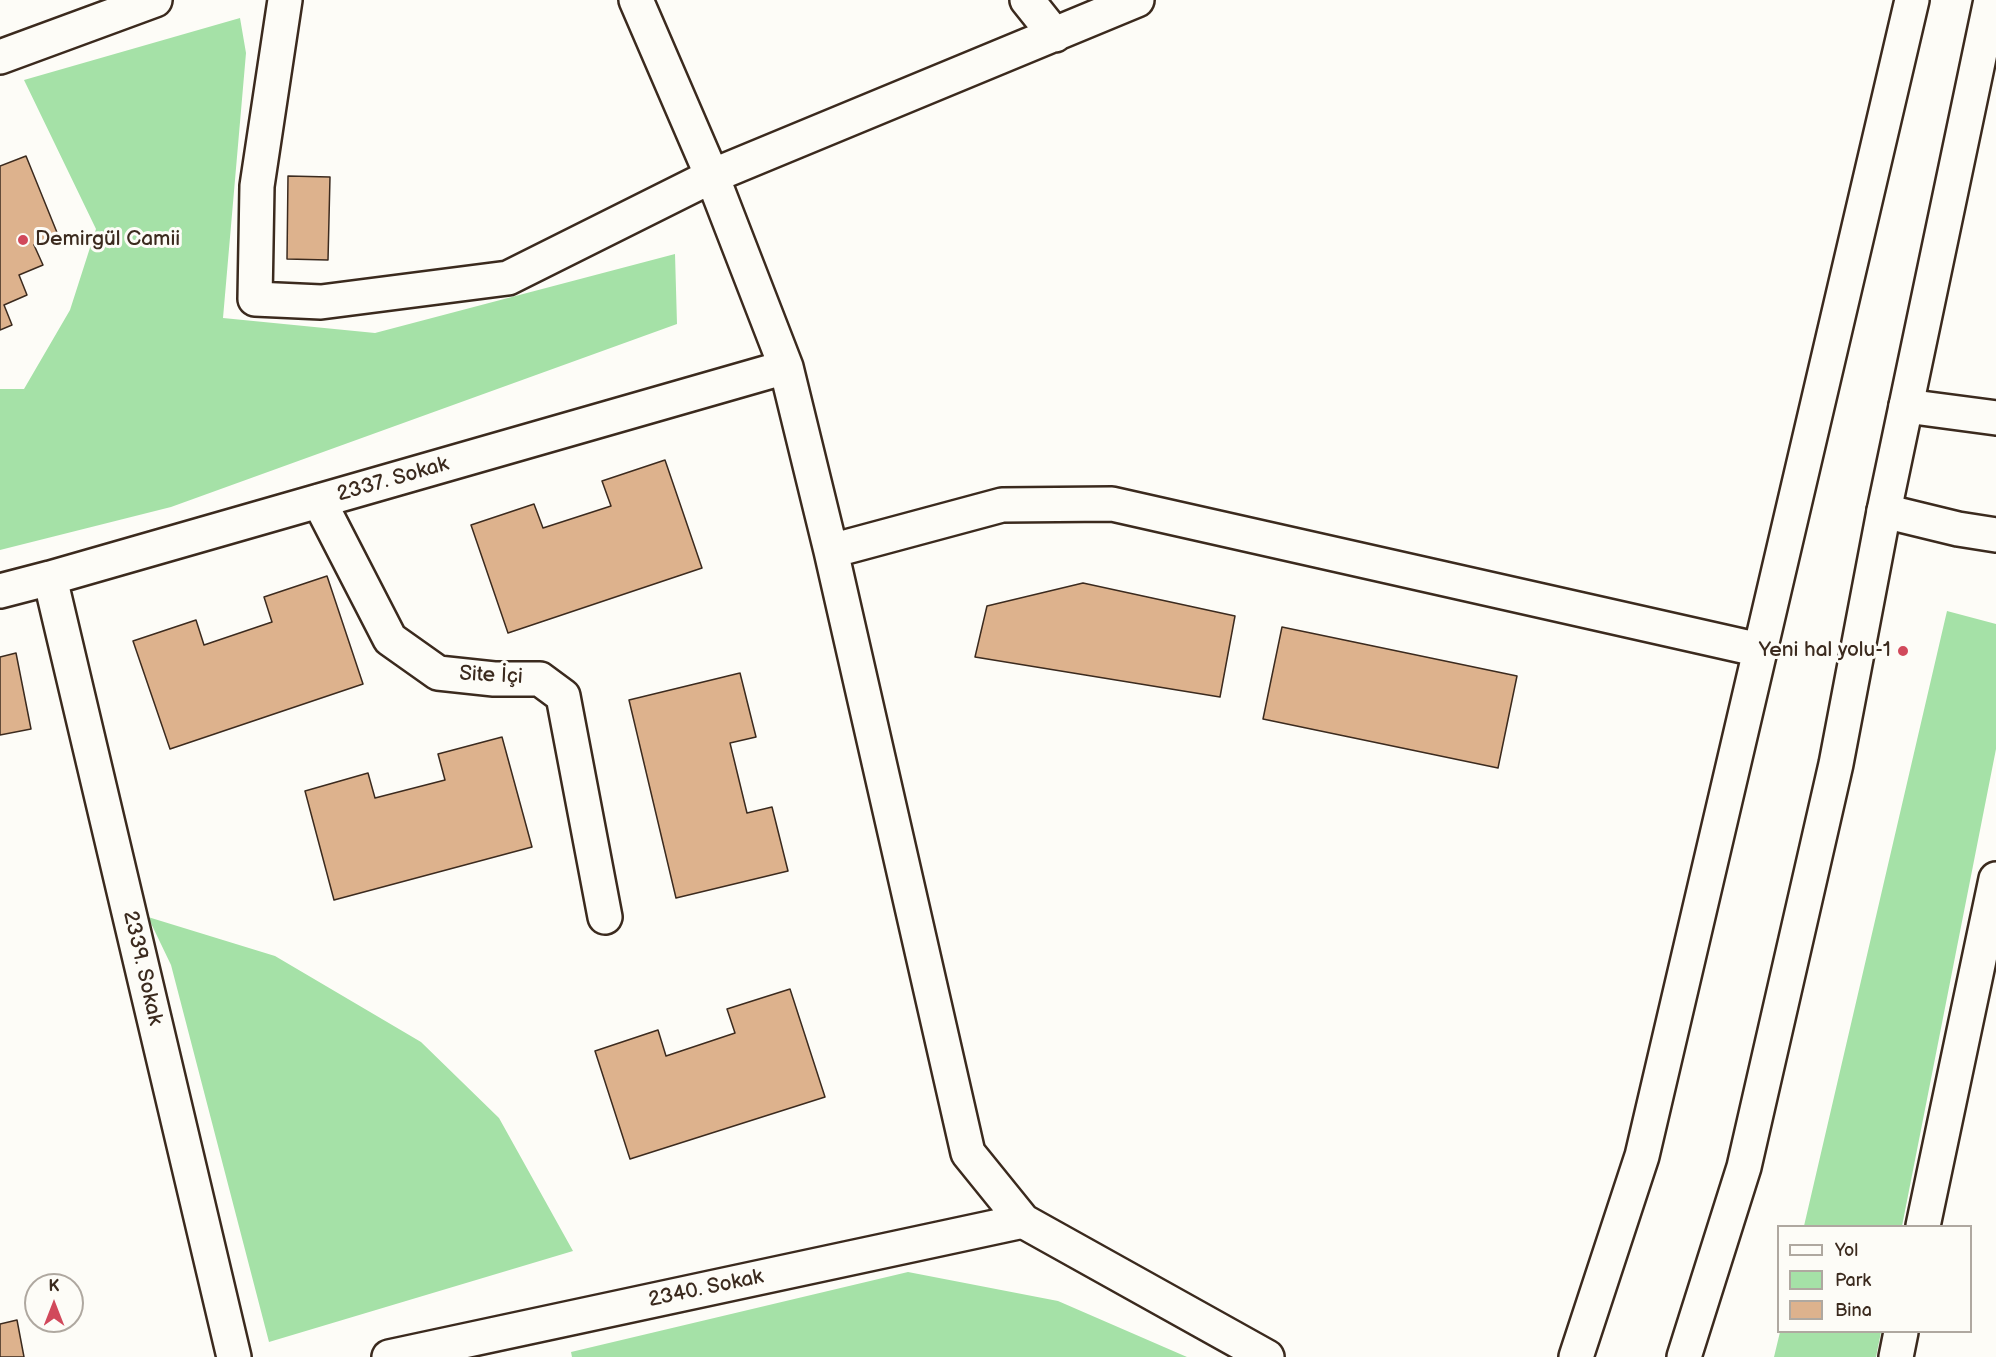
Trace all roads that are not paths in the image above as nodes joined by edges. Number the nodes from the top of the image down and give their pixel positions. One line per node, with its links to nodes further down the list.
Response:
1 (155, 0): 8 (street)
2 (285, 0): 11 (street)
3 (636, 0): 11 (street)
4 (1027, 0): 9 (street)
5 (1137, 0): 9 (street)
6 (1912, 0): 21 (street)
7 (1991, 0): 13 (street)
8 (105, 9): 10 (street)
9 (1054, 35): 11 (street)
10 (0, 57)
11 (711, 176): 12 (street)
12 (786, 367): 15 (street, 2337. Sokak); 18 (street)
13 (1906, 406): 14 (street); 16 (street)
14 (1996, 418)
15 (319, 501): 19 (street, 2337. Sokak); 23 (street, Site İçi)
16 (1884, 511): 17 (street); 31 (street)
17 (1996, 536)
18 (831, 551): 21 (street); 24 (street)
19 (50, 578): 20 (street, 2337. Sokak); 27 (street, 2339. Sokak)
20 (0, 591)
21 (1760, 650): 30 (street)
22 (1996, 879): 25 (street)
23 (604, 917)
24 (1023, 1221): 28 (street, 2340. Sokak); 29 (street)
25 (1923, 1225)
26 (1902, 1333): 32 (street)
27 (234, 1357)
28 (389, 1357)
29 (1267, 1357)
30 (1576, 1357)
31 (1684, 1357)
32 (1896, 1357)

